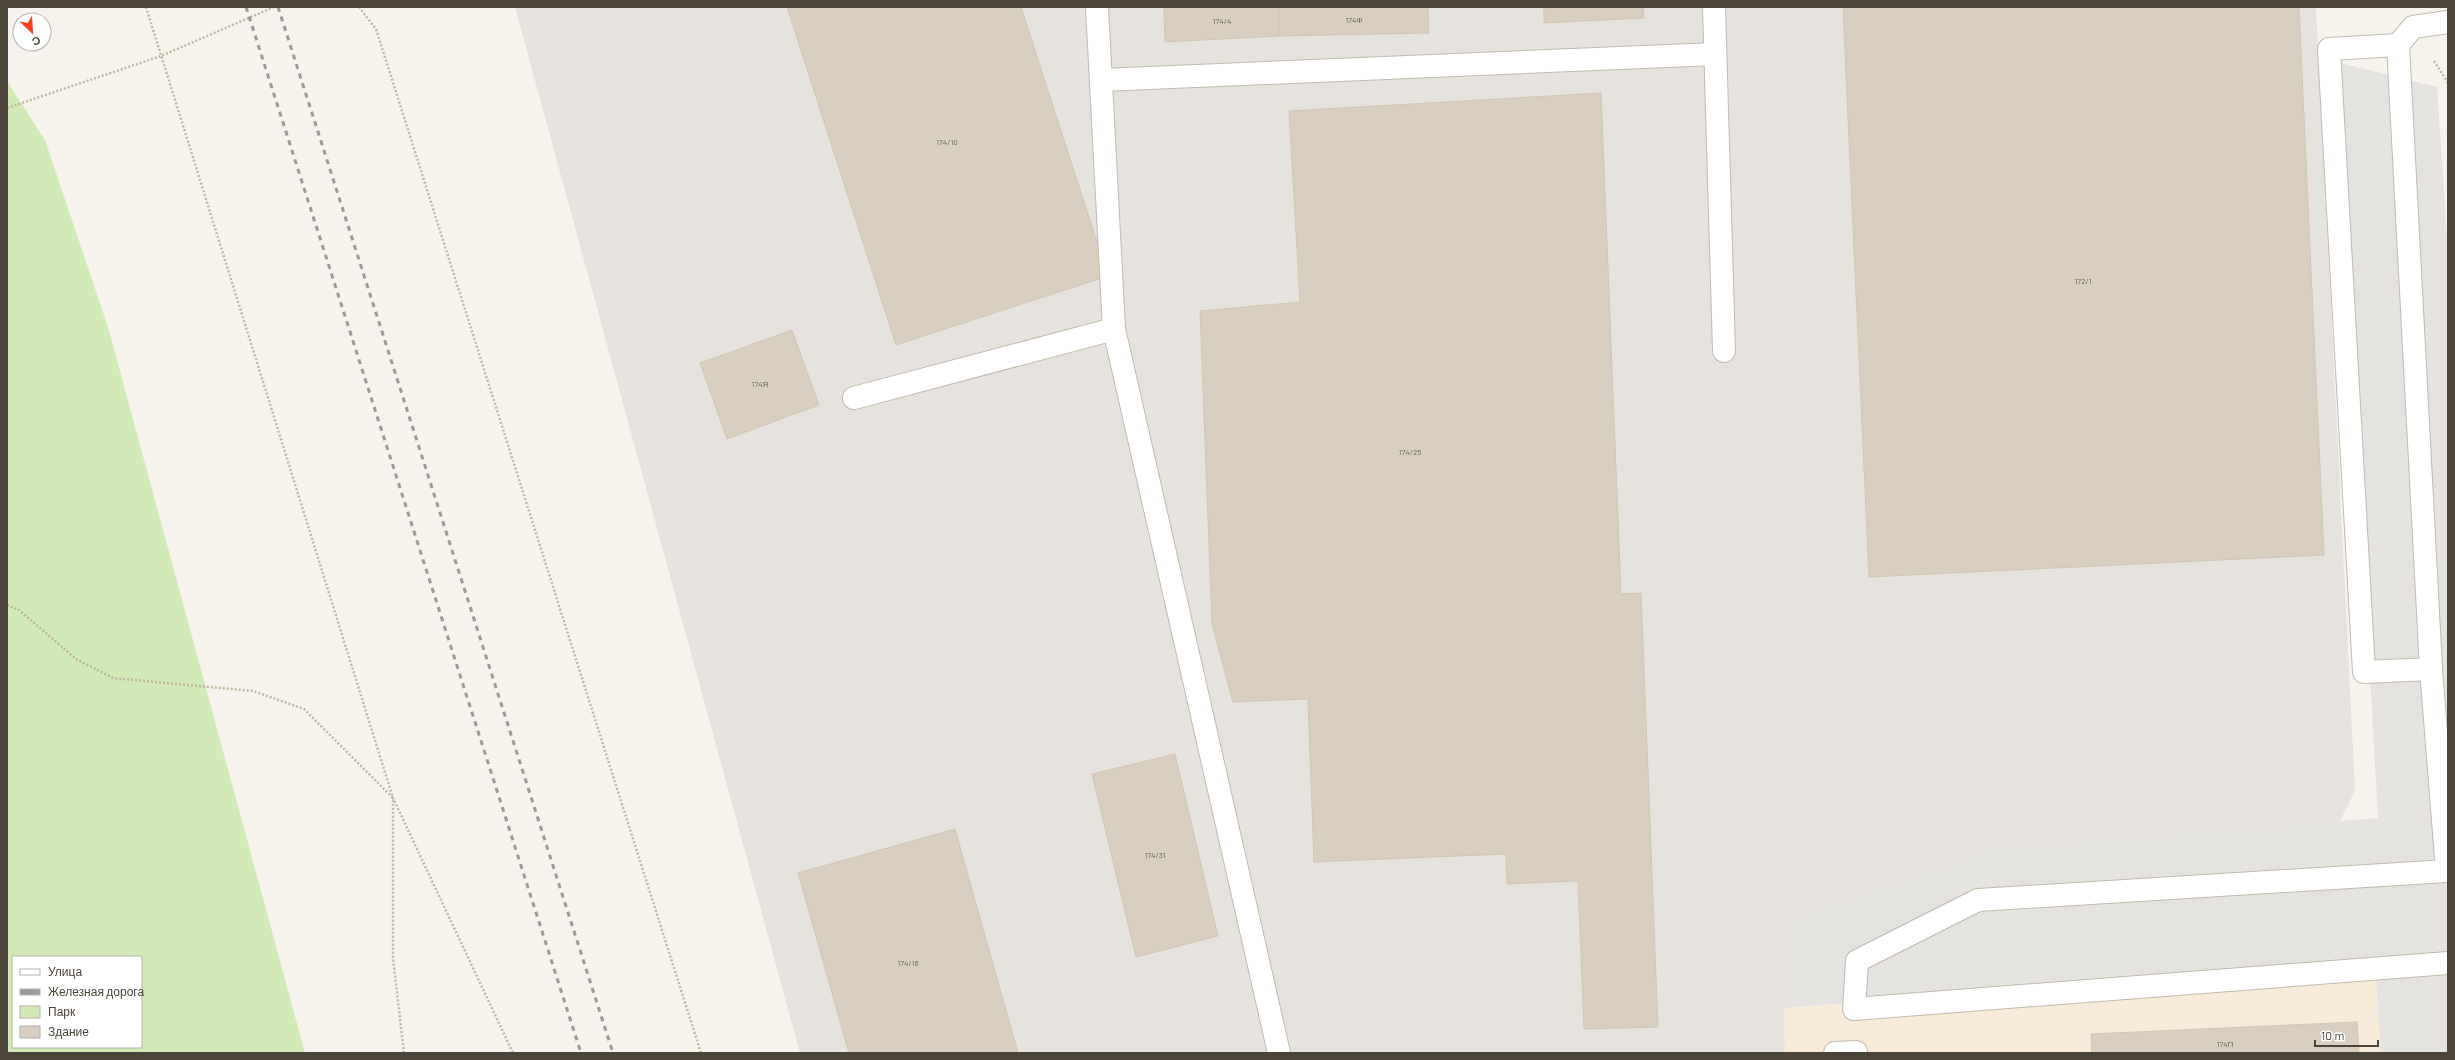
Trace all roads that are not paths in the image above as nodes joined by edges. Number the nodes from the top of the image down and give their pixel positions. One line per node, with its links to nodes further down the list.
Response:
1 (1097, 7): 6 (lane)
2 (1714, 7): 5 (lane)
3 (2448, 22): 4 (lane)
4 (2398, 45): 10 (lane); 10 (lane)
5 (1715, 54): 6 (lane); 8 (lane)
6 (1102, 80): 7 (lane)
7 (1114, 329): 9 (lane); 15 (lane)
8 (1724, 351)
9 (854, 398)
10 (2431, 669): 11 (lane)
11 (2443, 756): 12 (lane)
12 (2446, 835): 13 (lane)
13 (2448, 963)
14 (1856, 1052): 16 (lane)
15 (1279, 1053)
16 (1835, 1053)

